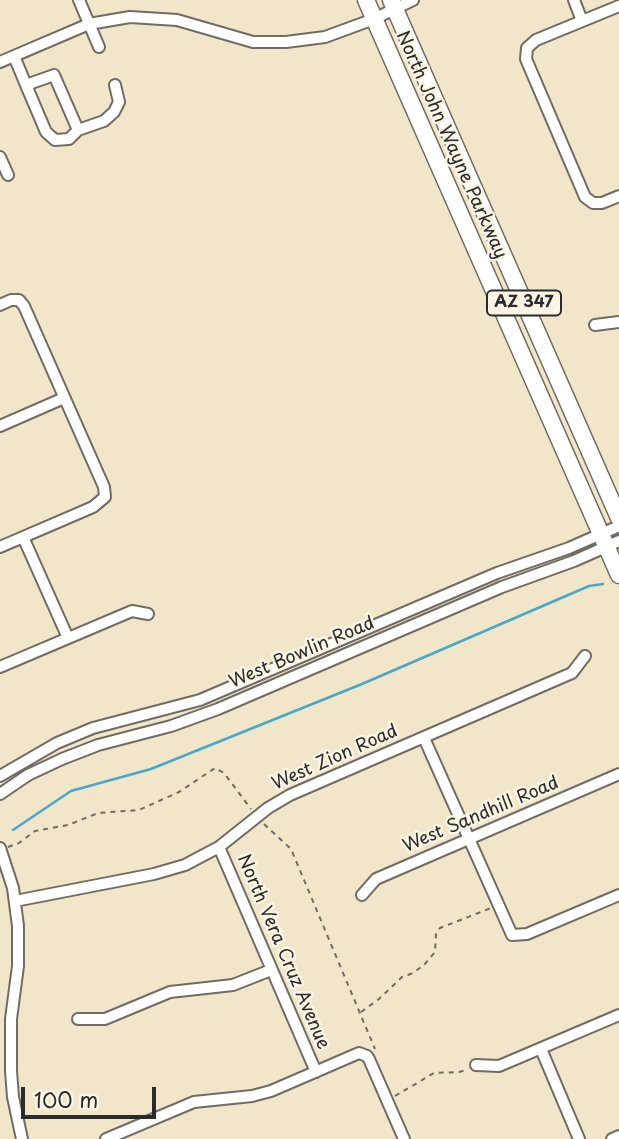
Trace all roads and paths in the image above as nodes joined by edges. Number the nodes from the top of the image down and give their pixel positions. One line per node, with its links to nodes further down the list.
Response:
1 (79, 0): 9 (street)
2 (366, 0): 7 (highway, North John Wayne Parkway / AZ 347)
3 (413, 0): 5 (street)
4 (574, 0): 8 (street)
5 (393, 4): 7 (street); 24 (highway, North John Wayne Parkway / AZ 347)
6 (619, 6): 8 (street)
7 (374, 19): 9 (street); 27 (highway, North John Wayne Parkway / AZ 347)
8 (582, 21): 18 (street)
9 (89, 24): 10 (street); 11 (street)
10 (99, 47)
11 (14, 56): 12 (street); 13 (street)
12 (0, 62)
13 (26, 85): 15 (street); 15 (street)
14 (115, 85): 15 (street)
15 (78, 131)
16 (0, 157): 17 (street)
17 (8, 175)
18 (619, 196)
19 (0, 305): 22 (street)
20 (619, 322): 21 (street)
21 (595, 325)
22 (65, 398): 23 (street); 26 (street)
23 (0, 426)
24 (619, 519)
25 (619, 526): 27 (street, West Bowlin Road)
26 (23, 537): 28 (street); 31 (street)
27 (608, 541): 29 (highway, North John Wayne Parkway / AZ 347); 36 (street, West Bowlin Road); 37 (street, West Bowlin Road)
28 (0, 547)
29 (619, 575)
30 (148, 614): 31 (street)
31 (68, 638): 33 (street)
32 (586, 656): 34 (street, West Zion Road)
33 (0, 667)
34 (424, 738): 38 (street, West Zion Road); 39 (street)
35 (619, 774): 39 (street, West Sandhill Road)
36 (0, 776)
37 (0, 794)
38 (260, 820): 40 (street, West Zion Road); 41 (path); 47 (path)
39 (469, 840): 42 (street, West Sandhill Road); 45 (street)
40 (219, 847): 44 (street, West Zion Road); 46 (street, North Vera Cruz Avenue)
41 (0, 848): 44 (street)
42 (362, 895)
43 (619, 895): 45 (street)
44 (15, 901): 53 (street)
45 (498, 905): 47 (path)
46 (271, 970): 49 (street); 54 (street, North Vera Cruz Avenue)
47 (360, 1012): 51 (path)
48 (619, 1015): 50 (street)
49 (78, 1019)
50 (541, 1049): 52 (street); 61 (street)
51 (365, 1055): 54 (street); 60 (street)
52 (476, 1065)
53 (5, 1072): 58 (street)
54 (316, 1072): 59 (street)
55 (459, 1072): 56 (path)
56 (393, 1097)
57 (619, 1136): 62 (street)
58 (22, 1139)
59 (106, 1139)
60 (404, 1139)
61 (579, 1139)
62 (612, 1139)

